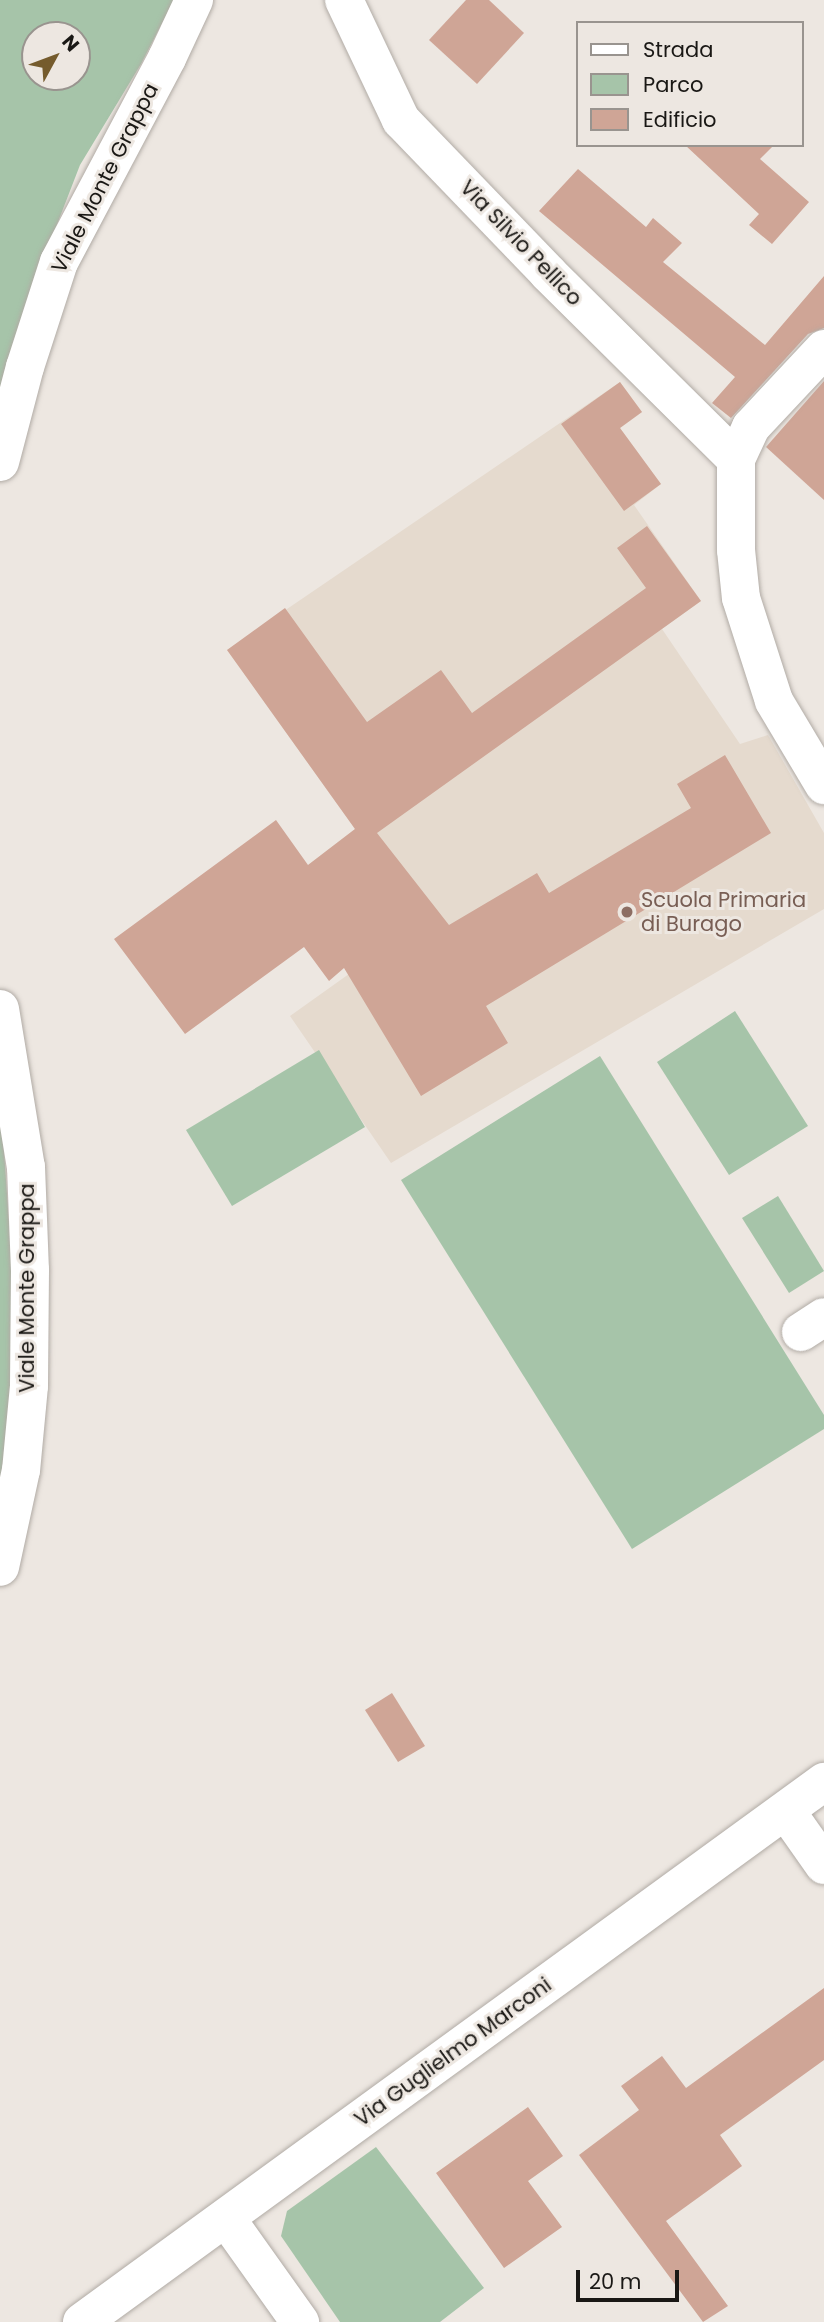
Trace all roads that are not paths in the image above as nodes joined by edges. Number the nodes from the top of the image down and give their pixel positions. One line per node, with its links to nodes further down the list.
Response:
1 (194, 0): 4 (street)
2 (207, 0): 4 (street)
3 (344, 0): 6 (street, Via Silvio Pellico)
4 (167, 58): 7 (street, Viale Monte Grappa)
5 (824, 349): 6 (street)
6 (736, 458): 8 (street)
7 (0, 462)
8 (824, 785)
9 (0, 1009): 10 (street, Viale Monte Grappa)
10 (0, 1567)
11 (824, 1782): 12 (street, Via Guglielmo Marconi)
12 (786, 1811): 13 (street); 14 (street, Via Guglielmo Marconi)
13 (824, 1865)
14 (226, 2218): 15 (street, Via Guglielmo Marconi); 16 (street)
15 (82, 2322)
16 (300, 2322)

